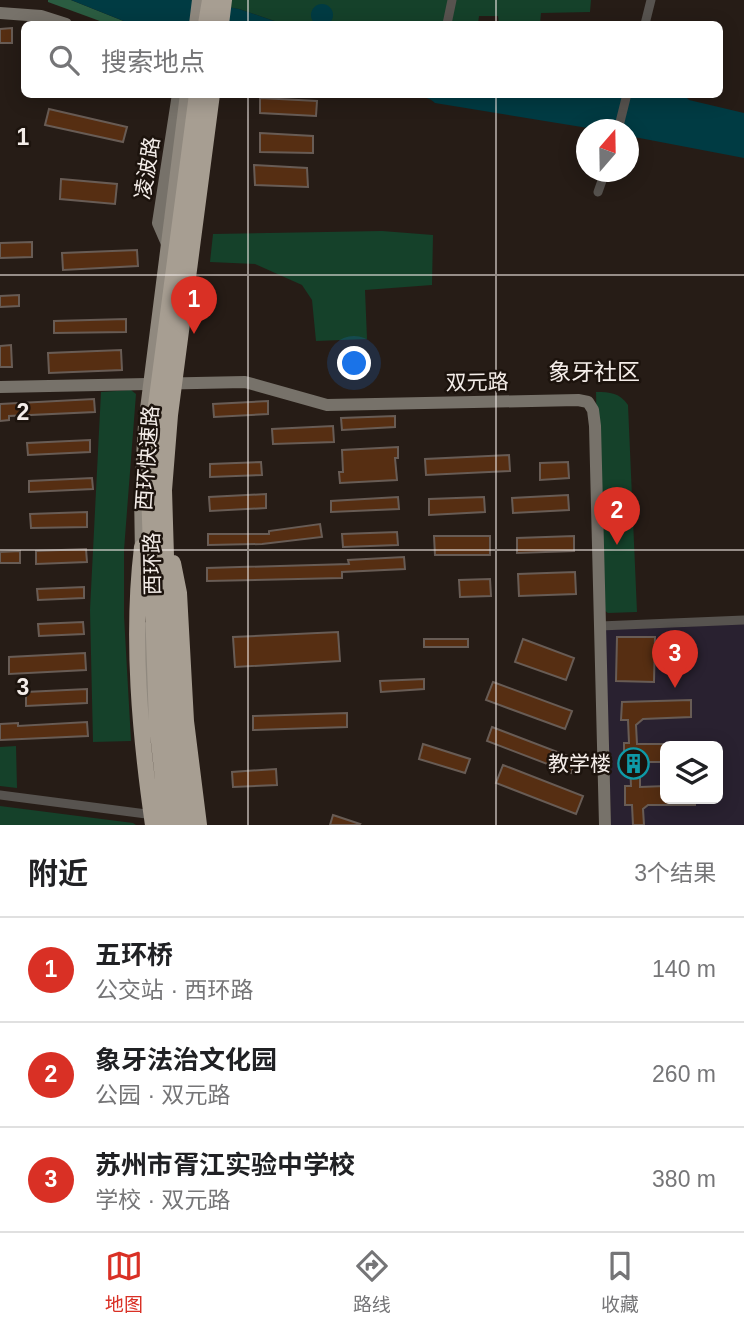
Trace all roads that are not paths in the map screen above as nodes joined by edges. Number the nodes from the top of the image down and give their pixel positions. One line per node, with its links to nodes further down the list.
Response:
1 (199, 0): 9 (main road)
2 (209, 0): 10 (highway)
3 (224, 0): 11 (highway)
4 (231, 0): 12 (main road)
5 (452, 0): 13 (street)
6 (651, 0): 14 (street)
7 (0, 13): 8 (street)
8 (57, 21)
9 (196, 21)
10 (206, 21)
11 (221, 21)
12 (228, 21)
13 (448, 21)
14 (646, 21)
15 (177, 98): 24 (street, 凌波路)
16 (186, 98): 24 (main road, 西环路)
17 (196, 98): 34 (highway, 西环快速路, bridge)
18 (211, 98): 28 (highway, 西环快速路, bridge)
19 (217, 98): 25 (main road, 西环路)
20 (626, 98): 21 (street)
21 (621, 119)
22 (601, 182): 23 (street)
23 (597, 192)
24 (168, 246): 26 (main road, 西环路)
25 (181, 382): 26 (street, 双元路); 30 (street, 双元路); 31 (main road, 西环路)
26 (150, 384): 27 (street, 双元路); 33 (main road, 西环路)
27 (0, 387)
28 (164, 523): 35 (highway, 西环快速路, bridge); 37 (highway, bridge)
29 (744, 620): 30 (street)
30 (600, 626): 38 (street)
31 (189, 794): 33 (main road); 36 (main road, 西环路)
32 (0, 795): 34 (street)
33 (156, 796): 34 (main road, 西环路)
34 (160, 822)
35 (184, 825)
36 (193, 825)
37 (199, 825)
38 (605, 825)

